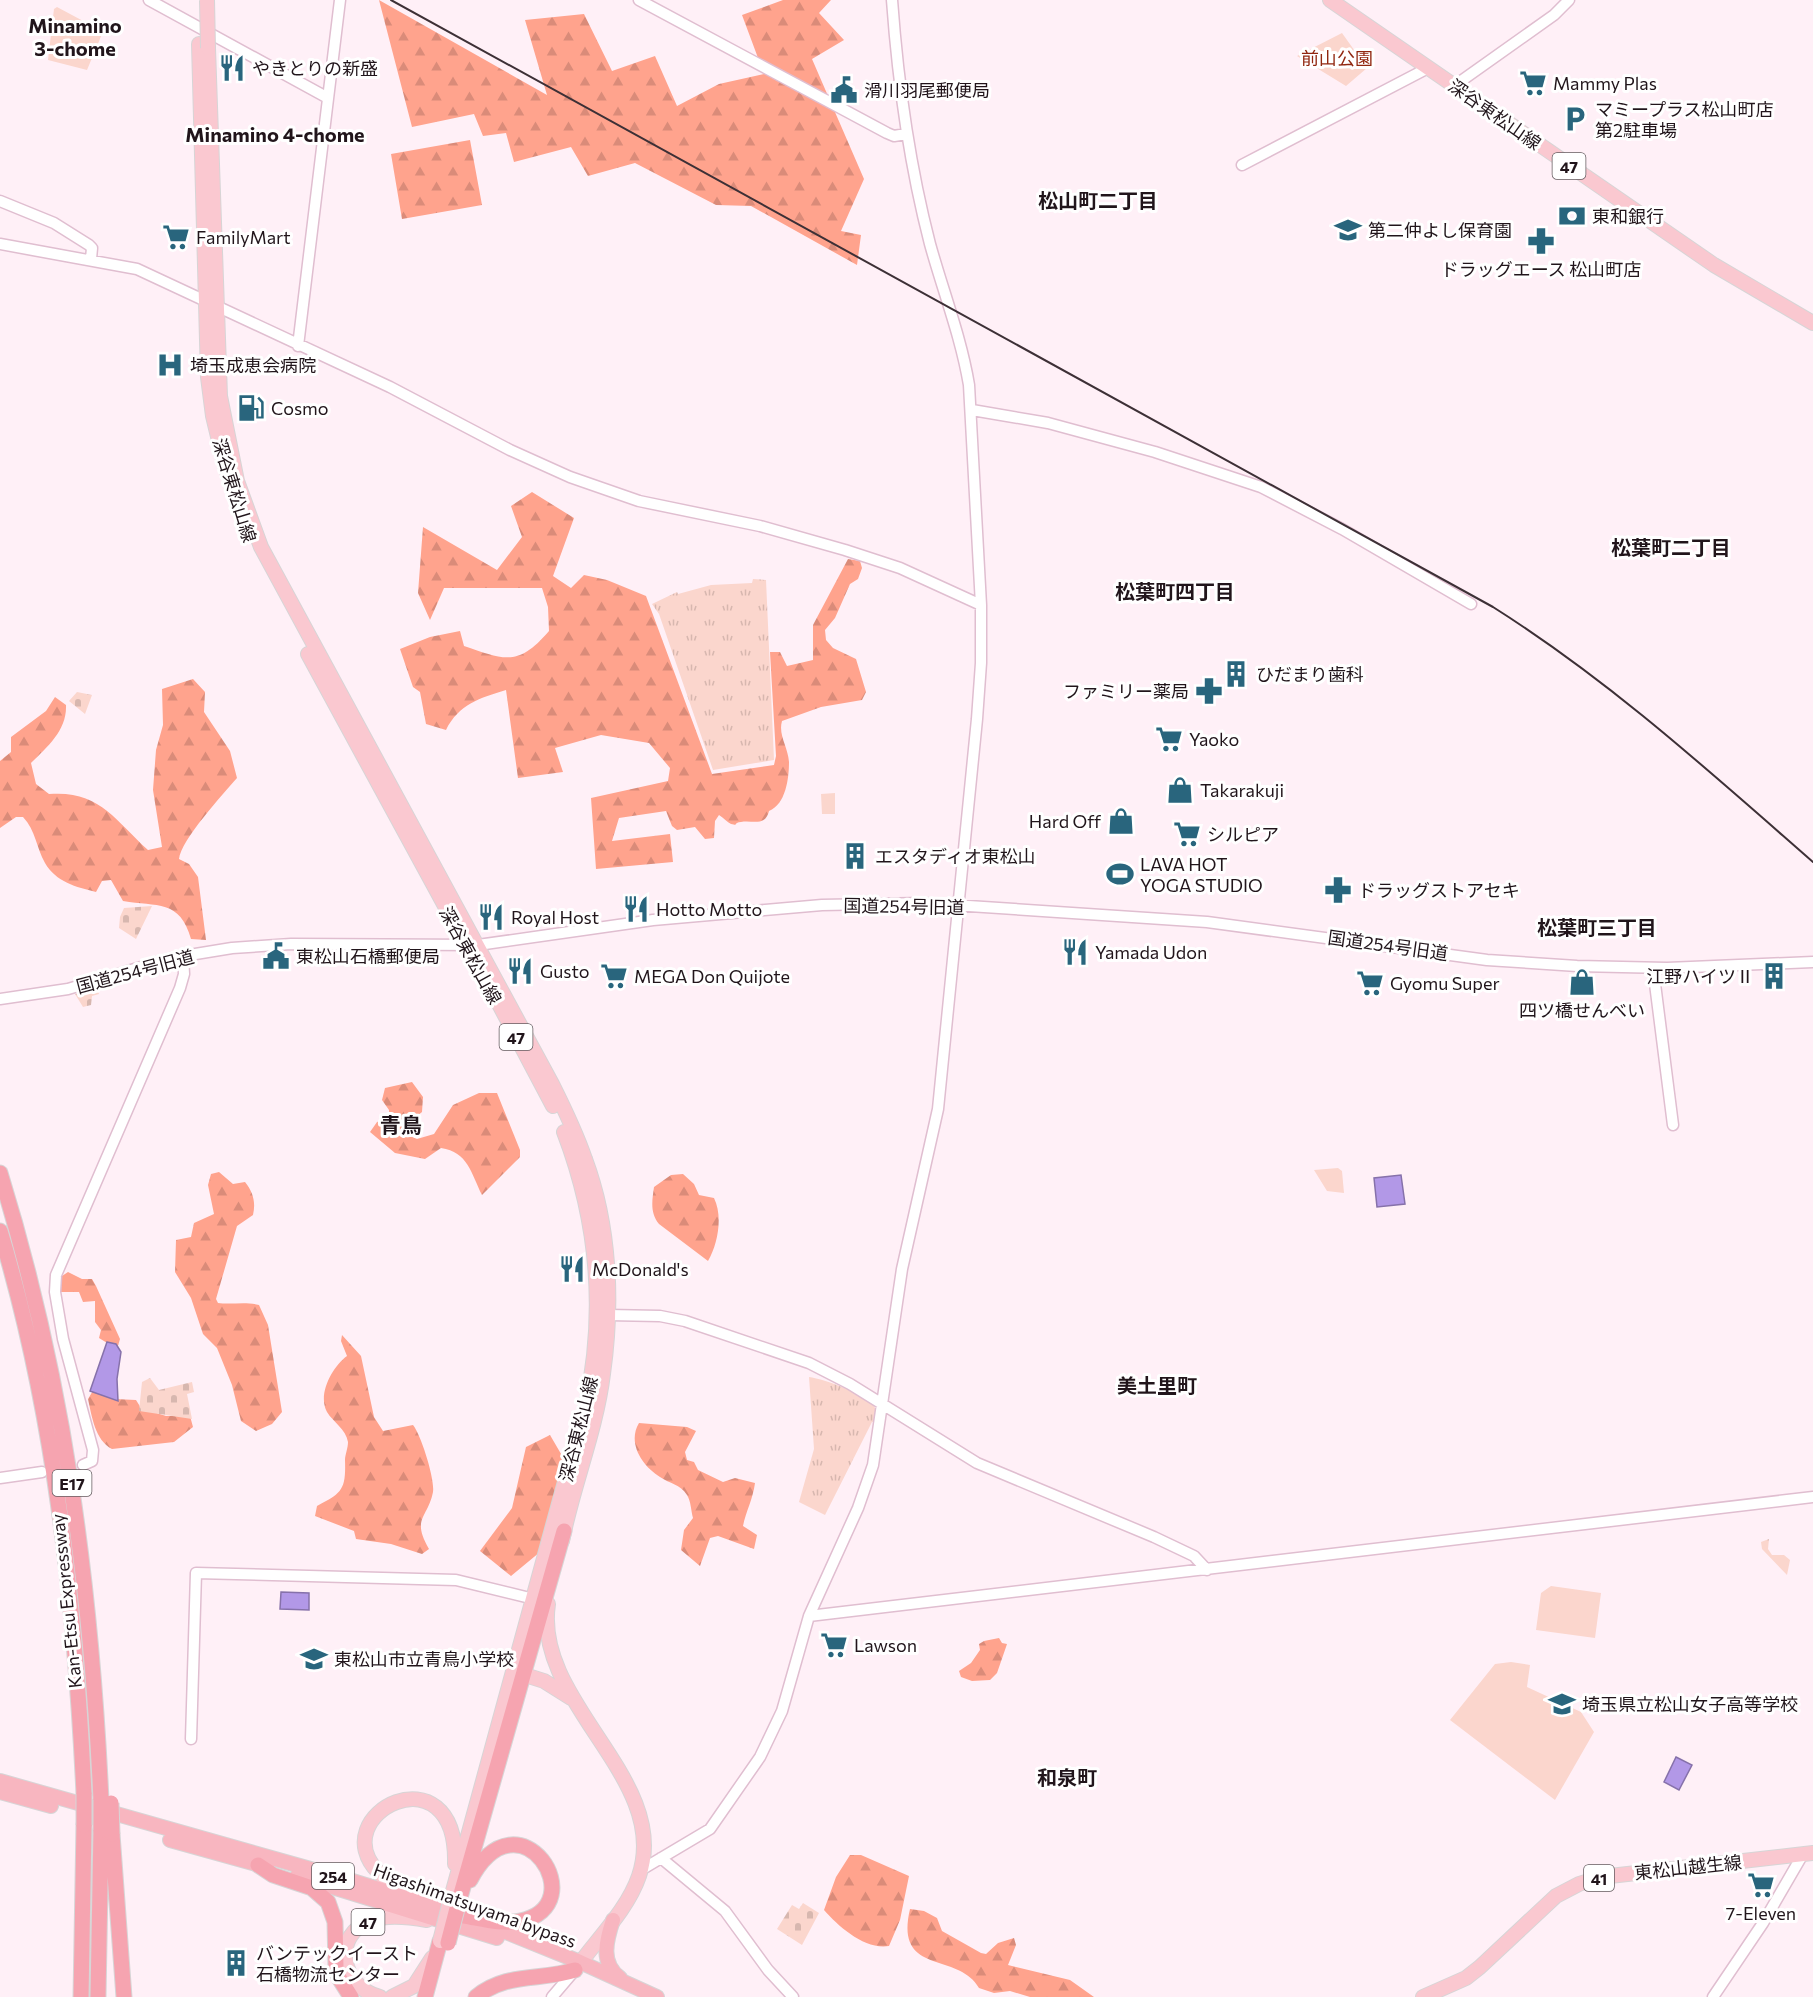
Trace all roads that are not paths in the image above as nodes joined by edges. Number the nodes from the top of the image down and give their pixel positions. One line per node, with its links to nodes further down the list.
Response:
1 (149, 0): 12 (street)
2 (198, 0): 9 (main road, 深谷東松山線 / 47)
3 (207, 0): 9 (main road, 深谷東松山線 / 47, bridge)
4 (340, 0): 12 (street)
5 (639, 0): 13 (street)
6 (892, 0): 13 (street)
7 (1330, 0): 10 (main road, 深谷東松山線 / 47)
8 (1569, 0): 11 (street)
9 (204, 46): 18 (main road, 深谷東松山線 / 47)
10 (1428, 68): 11 (main road, 深谷東松山線 / 47); 14 (street)
11 (1454, 86): 19 (main road, 深谷東松山線 / 47)
12 (328, 98): 20 (street)
13 (906, 134): 21 (street)
14 (1242, 165)
15 (0, 201): 17 (street)
16 (0, 244): 17 (street)
17 (91, 259): 18 (street)
18 (210, 303): 20 (street); 25 (main road, 深谷東松山線 / 47)
19 (1813, 323)
20 (298, 346): 23 (street)
21 (972, 410): 22 (street); 23 (street)
22 (1471, 604)
23 (981, 605): 24 (street)
24 (959, 906): 25 (street, 国道254号旧道); 28 (street, 国道254号旧道); 34 (street)
25 (472, 945): 26 (street, 国道254号旧道); 33 (main road, 深谷東松山線 / 47); 41 (main road, 深谷東松山線 / 47)
26 (183, 956): 29 (street, 国道254号旧道); 35 (street)
27 (1813, 962): 28 (street, 国道254号旧道)
28 (1653, 968): 30 (street)
29 (0, 999)
30 (1672, 1125)
31 (0, 1173): 48 (highway, Kan-Etsu Expressway / E17, bridge)
32 (0, 1231): 60 (highway, Kan-Etsu Expressway / E17, bridge)
33 (608, 1315): 34 (street); 39 (main road, 深谷東松山線 / 47)
34 (884, 1404): 40 (street); 42 (street)
35 (83, 1465)
36 (42, 1472): 37 (street)
37 (0, 1478)
38 (1813, 1497): 40 (street)
39 (564, 1531): 43 (highway); 44 (main road, 深谷東松山線 / 47)
40 (1208, 1570): 42 (street)
41 (534, 1599): 45 (street); 53 (main road, 深谷東松山線 / 47)
42 (809, 1616): 50 (street)
43 (522, 1674): 44 (main road, 深谷東松山線 / 47); 53 (highway)
44 (578, 1703): 52 (main road, 深谷東松山線 / 47)
45 (191, 1739)
46 (0, 1781): 54 (highway, Higashimatsuyama bypass / 254)
47 (0, 1792): 51 (highway, Higashimatsuyama bypass / 254)
48 (107, 1832): 61 (highway); 62 (highway)
49 (1808, 1854): 73 (main road, 東松山越生線 / 41); 74 (street)
50 (661, 1858): 52 (street); 72 (street)
51 (258, 1865): 56 (highway, Higashimatsuyama bypass / 254); 63 (highway)
52 (641, 1869): 55 (main road, 深谷東松山線 / 47)
53 (455, 1900): 54 (main road); 56 (highway); 57 (highway, bridge)
54 (428, 1904): 56 (highway, Higashimatsuyama bypass / 254)
55 (613, 1920): 58 (main road, 深谷東松山線 / 47); 59 (highway)
56 (467, 1922): 58 (highway, Higashimatsuyama bypass / 254); 64 (main road, 47)
57 (444, 1942): 65 (main road); 66 (highway); 67 (highway)
58 (578, 1966): 59 (highway, Higashimatsuyama bypass / 254); 68 (highway); 69 (street); 70 (highway, Higashimatsuyama bypass / 254)
59 (624, 1981): 71 (highway, Higashimatsuyama bypass / 254)
60 (79, 1997)
61 (98, 1997)
62 (124, 1997)
63 (351, 1997)
64 (380, 1997)
65 (392, 1997)
66 (425, 1997)
67 (434, 1997)
68 (476, 1997)
69 (552, 1997)
70 (637, 1997)
71 (657, 1997)
72 (793, 1997)
73 (1423, 1997)
74 (1713, 1997)

